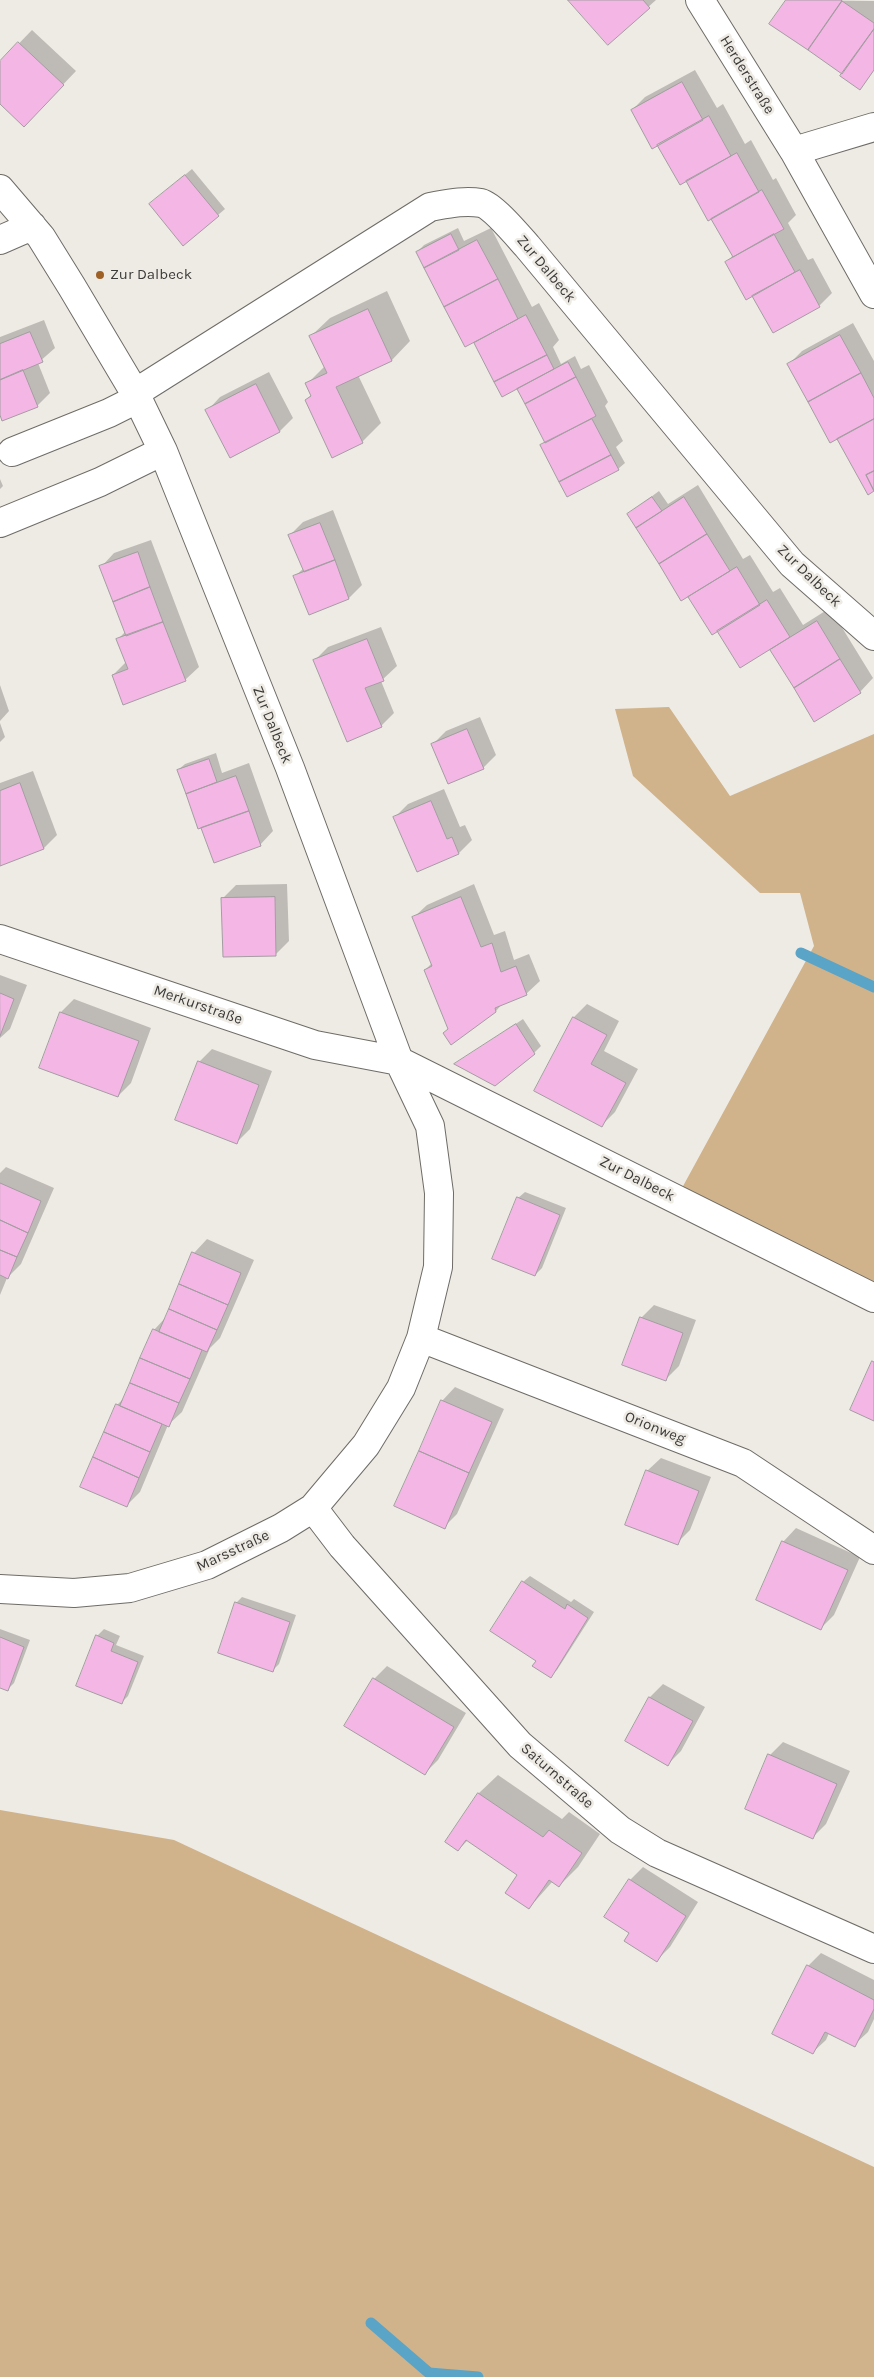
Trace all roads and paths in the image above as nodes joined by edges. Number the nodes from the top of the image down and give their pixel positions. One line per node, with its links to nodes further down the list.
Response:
1 (700, 0): 3 (street, Herderstraße)
2 (874, 127): 3 (street)
3 (794, 151): 7 (street, Herderstraße)
4 (0, 189): 5 (street, Zur Dalbeck)
5 (32, 226): 6 (street); 8 (street, Zur Dalbeck)
6 (0, 240)
7 (874, 294)
8 (136, 396): 9 (street, Zur Dalbeck); 10 (street); 12 (street, Zur Dalbeck)
9 (163, 450): 11 (street); 14 (street, Zur Dalbeck)
10 (12, 452)
11 (0, 523)
12 (874, 636)
13 (0, 939): 14 (street, Merkurstraße)
14 (399, 1061): 15 (street, Zur Dalbeck); 16 (street, Zur Dalbeck)
15 (874, 1298)
16 (421, 1338): 17 (street, Zur Dalbeck); 19 (street, Orionweg)
17 (401, 1388): 18 (street, Marsstraße)
18 (313, 1508): 20 (street, Marsstraße); 21 (street, Saturnstraße)
19 (874, 1550)
20 (0, 1589)
21 (874, 1949)

